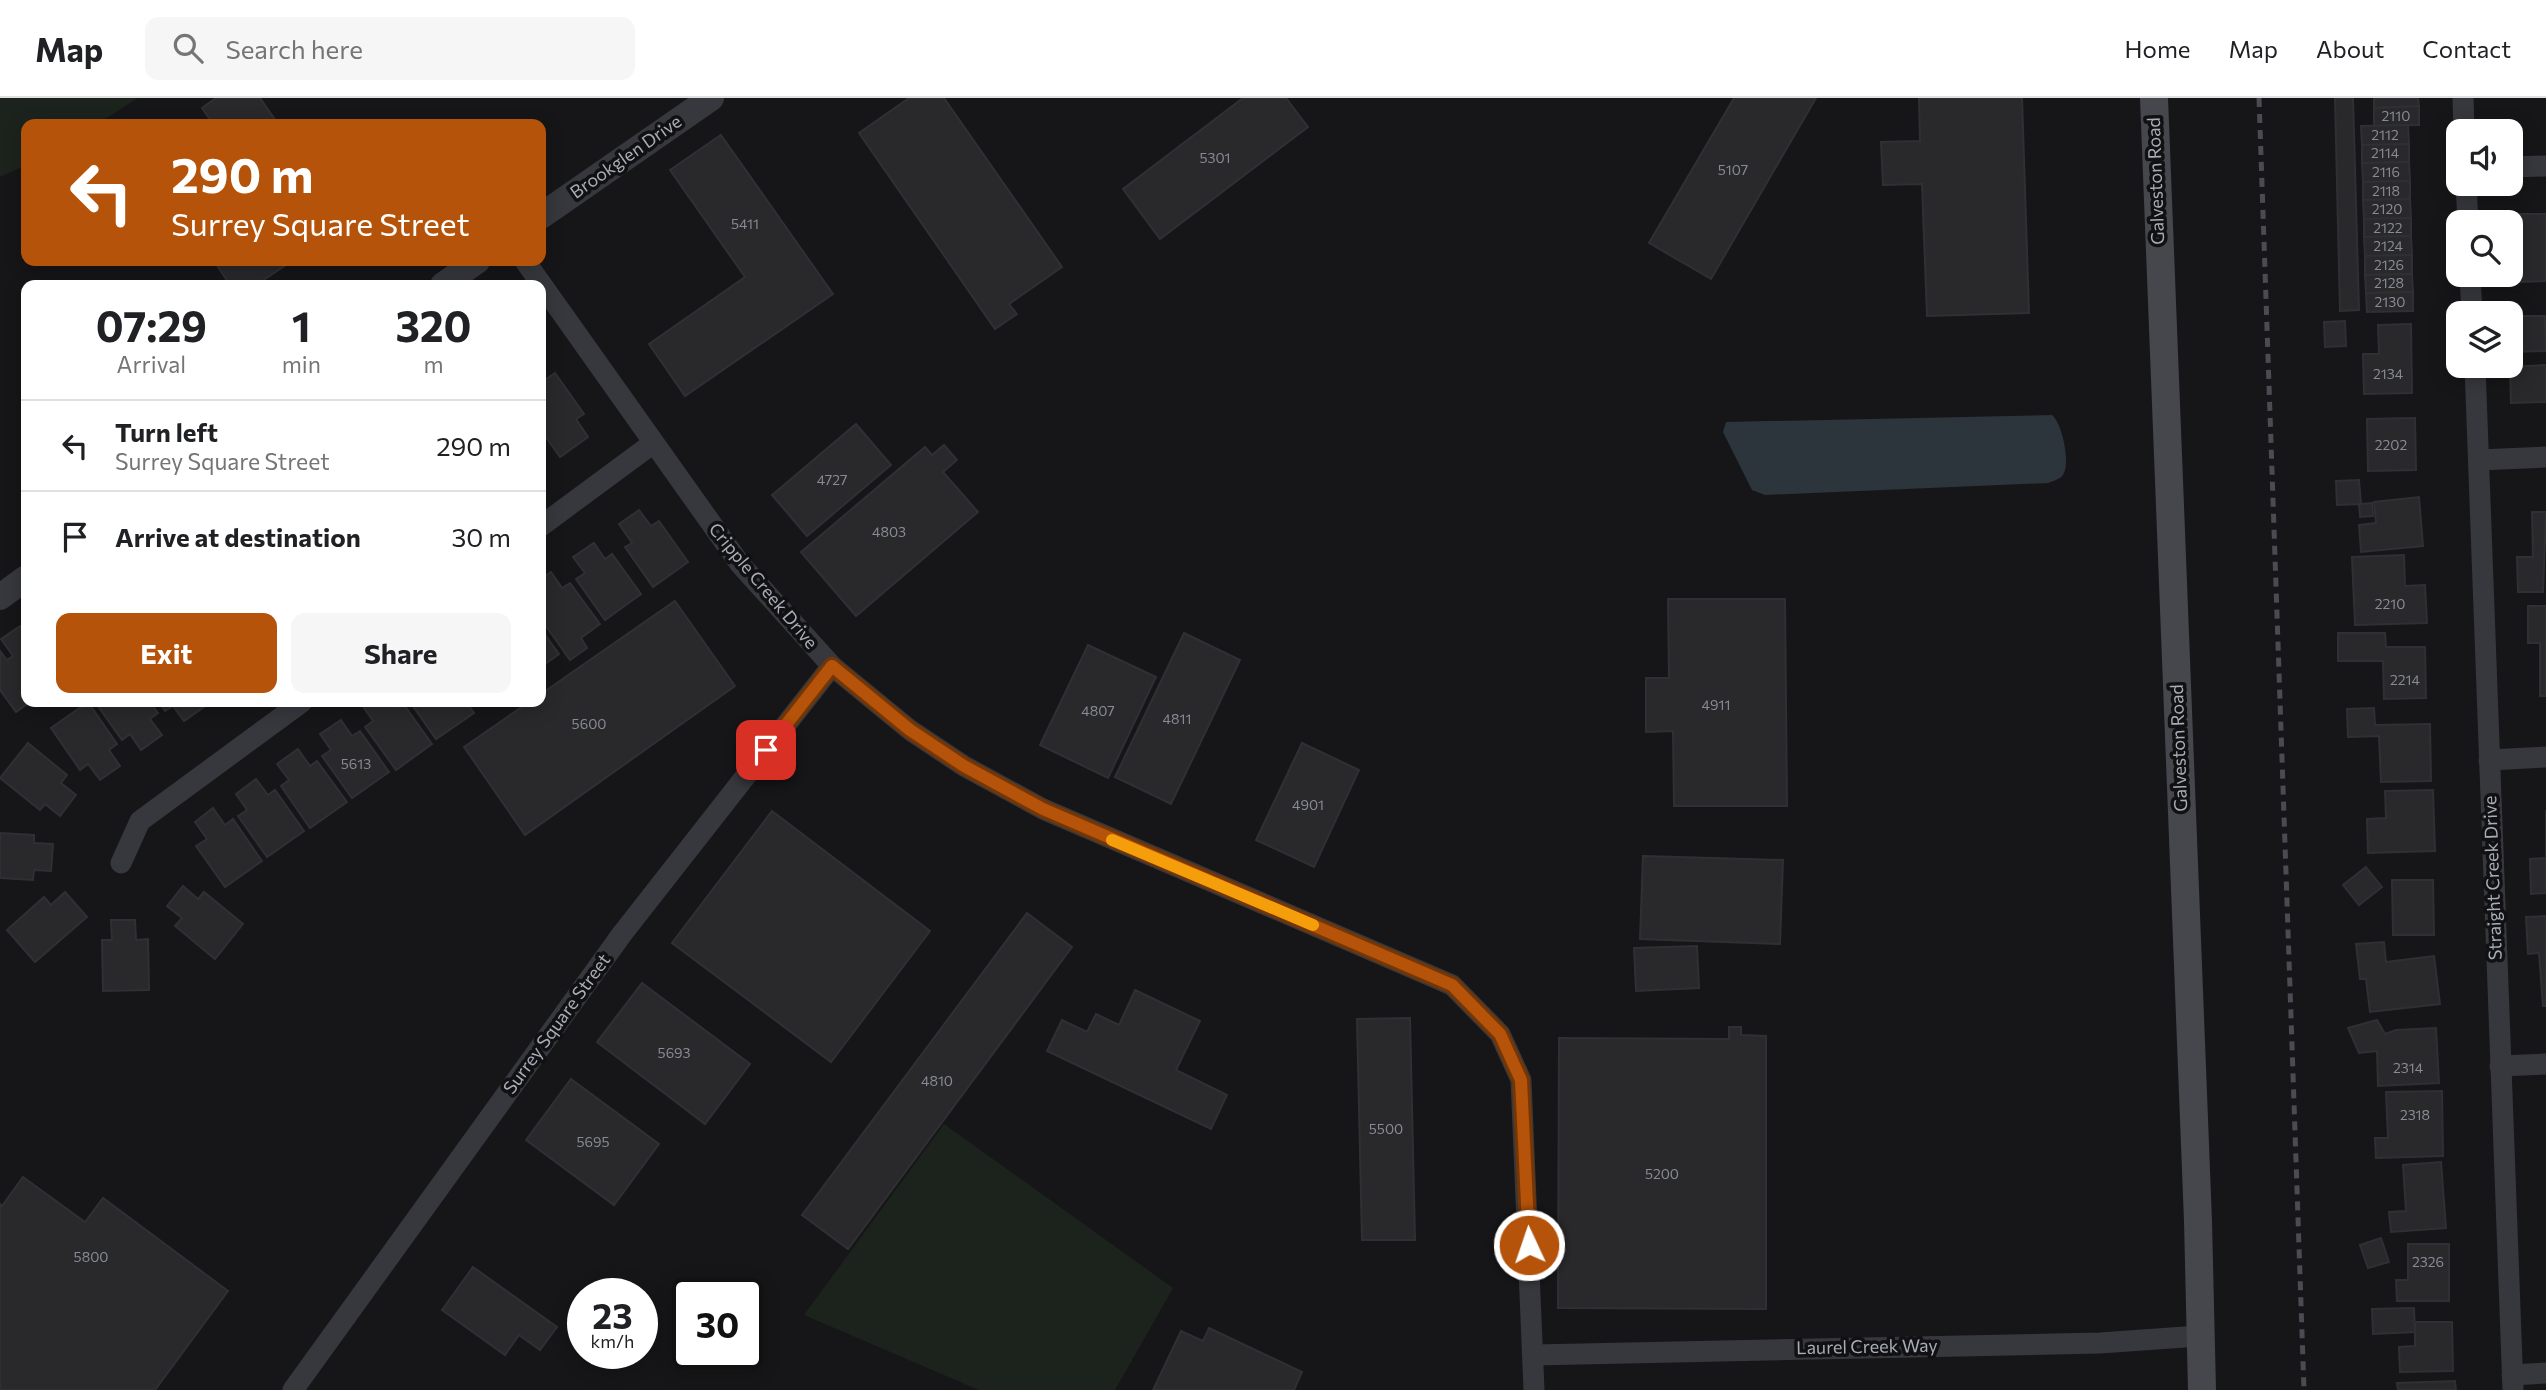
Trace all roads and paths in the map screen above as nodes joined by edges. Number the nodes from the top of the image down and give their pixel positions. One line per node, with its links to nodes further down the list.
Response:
1 (711, 98): 7 (street, Brookglen Drive)
2 (2463, 98): 4 (street)
3 (2152, 101): 25 (main road, Galveston Road)
4 (2464, 119)
5 (2546, 166): 6 (street)
6 (2523, 167)
7 (546, 213)
8 (470, 266): 9 (street)
9 (450, 280)
10 (546, 291): 12 (street, Cripple Creek Drive)
11 (2475, 378): 14 (street, Straight Creek Drive)
12 (652, 444): 15 (street); 18 (street, Cripple Creek Drive)
13 (2546, 457): 14 (street)
14 (2479, 460): 21 (street, Straight Creek Drive)
15 (546, 522)
16 (21, 582): 17 (street)
17 (0, 597)
18 (832, 666): 26 (street, Cripple Creek Drive); 29 (street, Surrey Square Street)
19 (295, 707): 22 (street)
20 (2546, 757): 21 (street)
21 (2489, 760): 24 (street, Straight Creek Drive)
22 (121, 863)
23 (2546, 1064): 24 (street)
24 (2500, 1066): 28 (street, Straight Creek Drive)
25 (2199, 1336): 26 (street, Laurel Creek Way); 31 (main road, Galveston Road)
26 (1534, 1355): 30 (street, Cripple Creek Drive)
27 (2546, 1373): 28 (street)
28 (2513, 1382)
29 (293, 1390)
30 (1534, 1390)
31 (2202, 1390)

